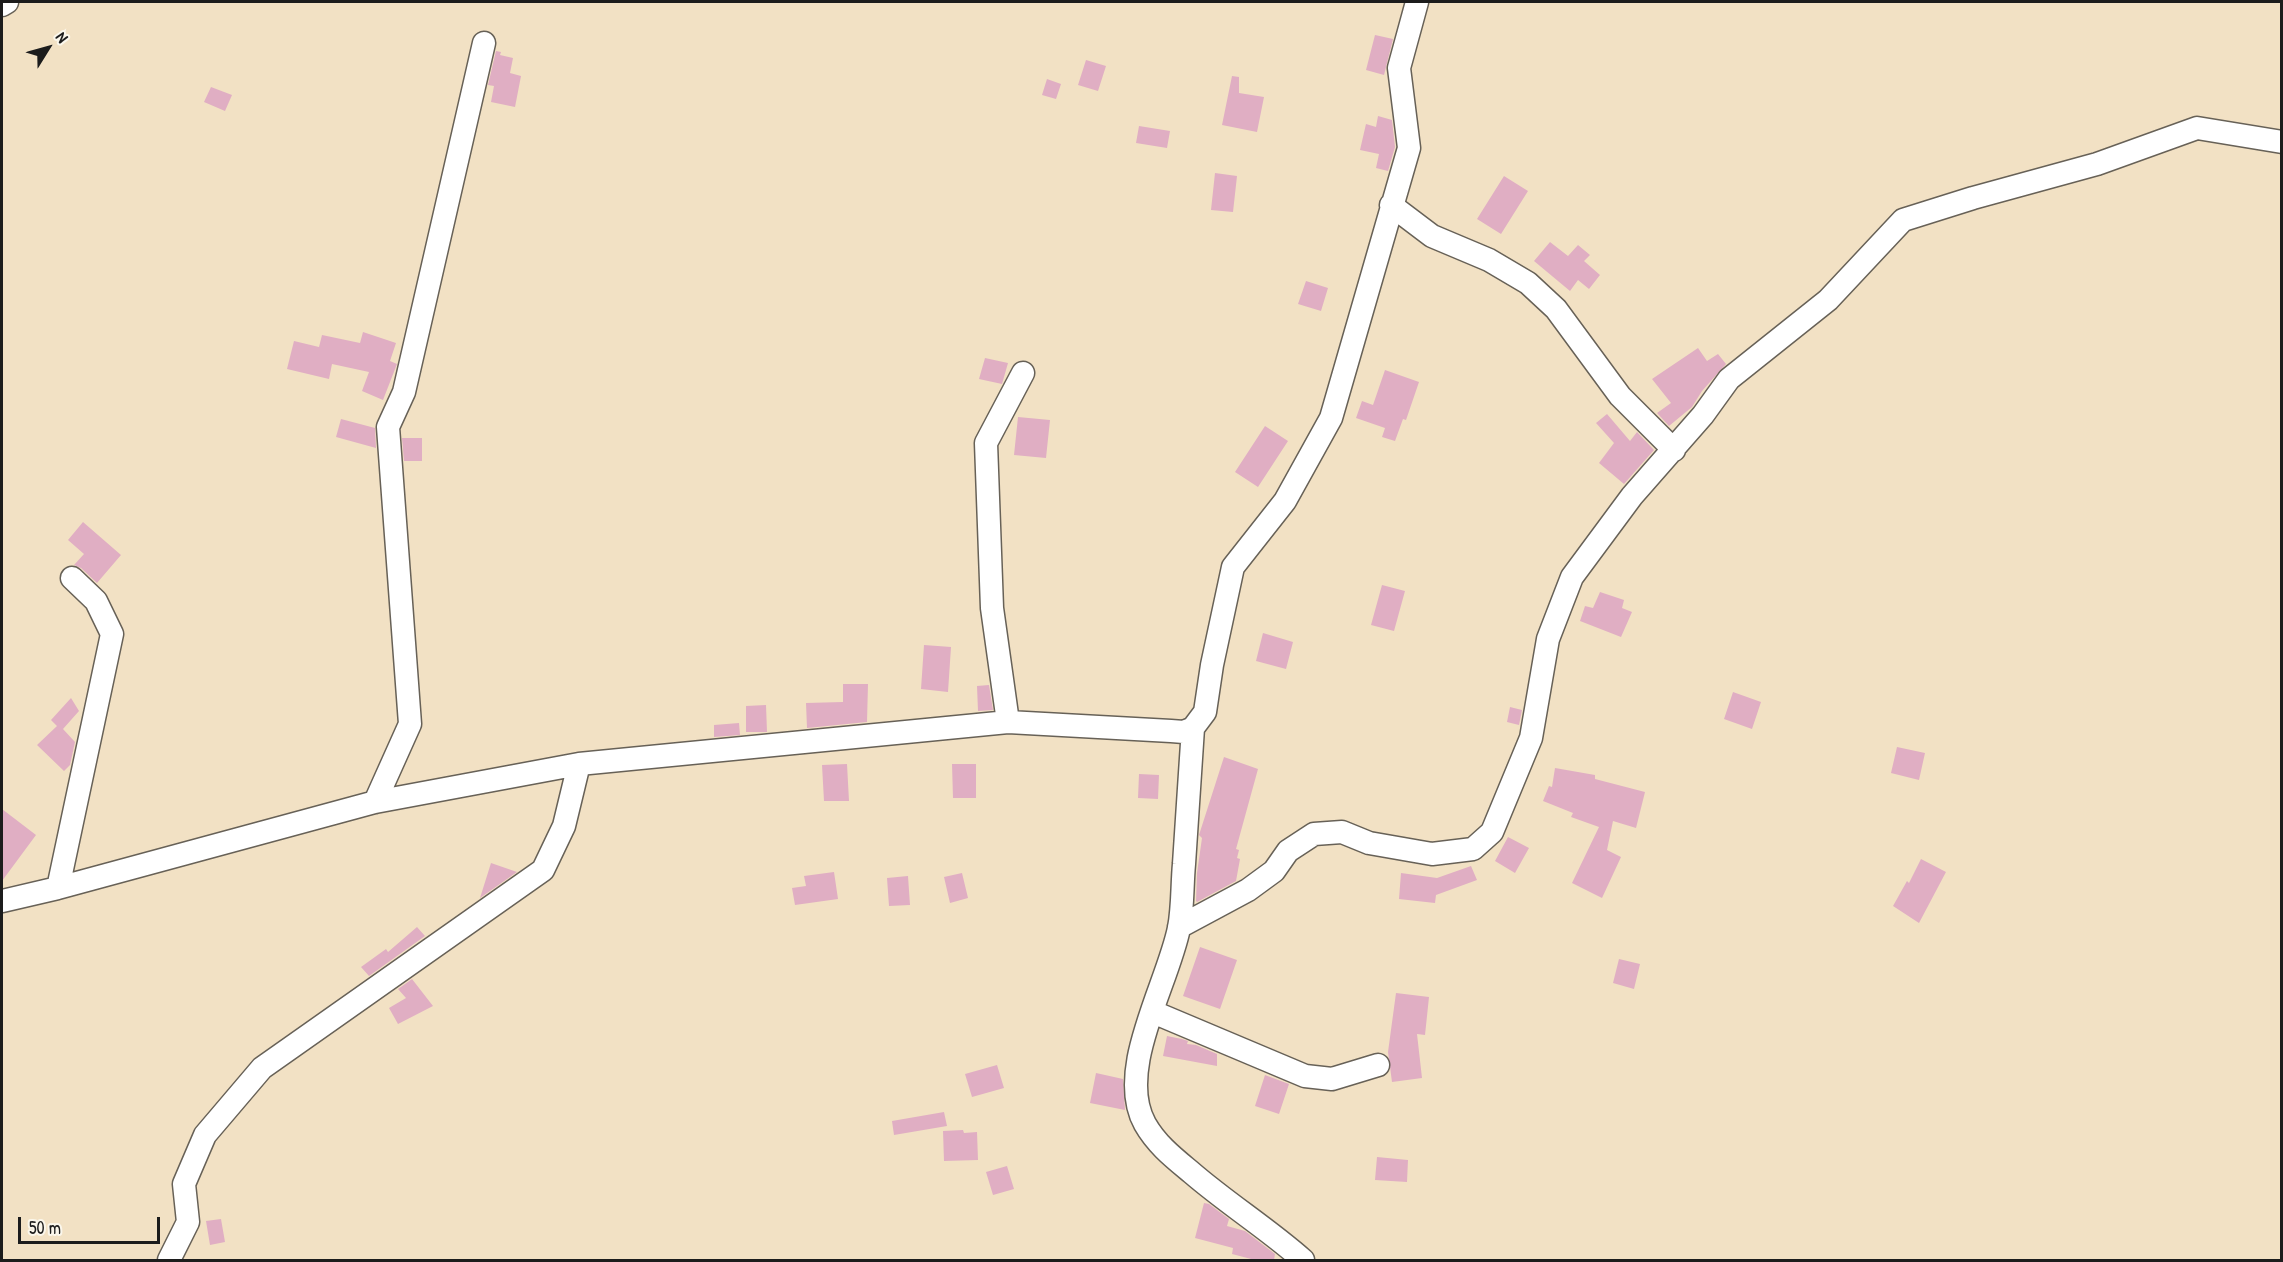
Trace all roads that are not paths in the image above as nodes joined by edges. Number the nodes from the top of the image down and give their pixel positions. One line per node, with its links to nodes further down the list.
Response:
1 (7, 2): 3 (street)
2 (1417, 2): 6 (street)
3 (2, 5)
4 (484, 43): 13 (street)
5 (2282, 142): 8 (street)
6 (1391, 205): 8 (street); 11 (street)
7 (1023, 373): 10 (street)
8 (1674, 450): 16 (street)
9 (72, 578): 14 (street)
10 (1008, 722): 11 (street); 12 (street)
11 (1193, 728): 16 (street)
12 (579, 764): 13 (street); 19 (street)
13 (375, 802): 14 (street)
14 (58, 888): 15 (street)
15 (2, 901)
16 (1179, 927): 17 (street)
17 (1153, 1012): 18 (street); 20 (street)
18 (1378, 1065)
19 (169, 1260)
20 (1303, 1260)

